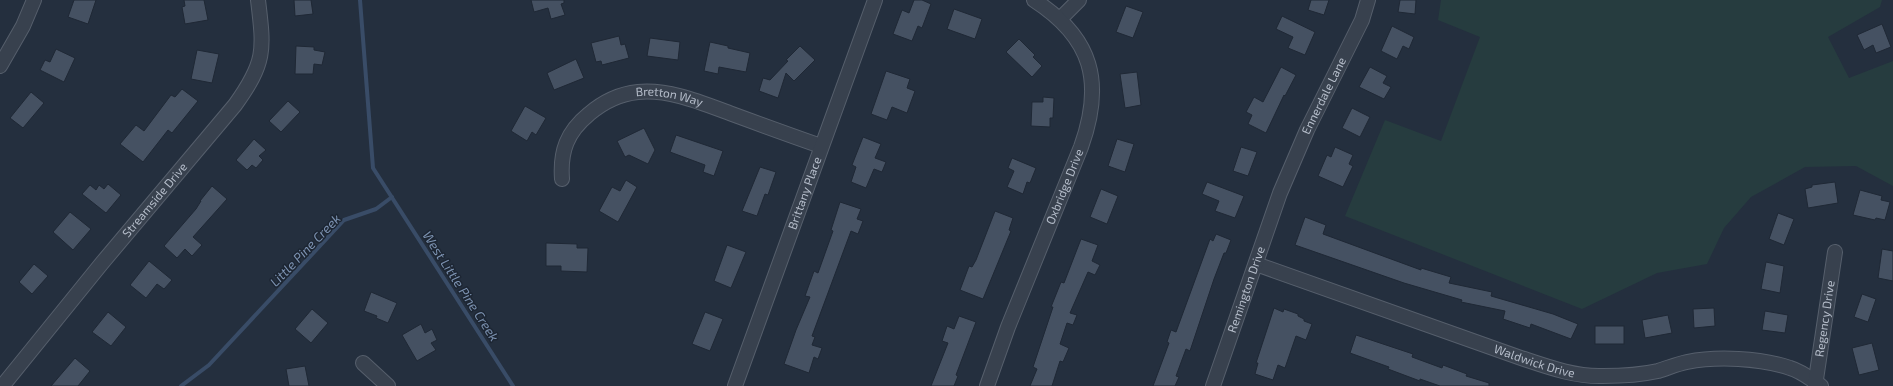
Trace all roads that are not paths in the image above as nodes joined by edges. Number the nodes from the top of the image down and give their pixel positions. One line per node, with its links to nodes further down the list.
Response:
1 (34, 0): 8 (street)
2 (258, 0): 15 (street, Streamside Drive)
3 (875, 0): 9 (street, Brittany Place)
4 (1034, 0): 7 (street, Oxbridge Drive)
5 (1079, 0): 7 (street)
6 (1368, 0): 11 (street, Ennerdale Lane)
7 (1060, 19): 19 (street, Oxbridge Drive)
8 (0, 66)
9 (821, 146): 10 (street, Bretton Way); 18 (street, Brittany Place)
10 (562, 179)
11 (1280, 193): 13 (street, Remington Drive)
12 (1836, 252): 16 (street, Regency Drive)
13 (1256, 264): 16 (street, Waldwick Drive); 20 (street, Remington Drive)
14 (363, 363): 17 (street)
15 (4, 383)
16 (1817, 385)
17 (388, 386)
18 (735, 386)
19 (986, 386)
20 (1213, 386)

